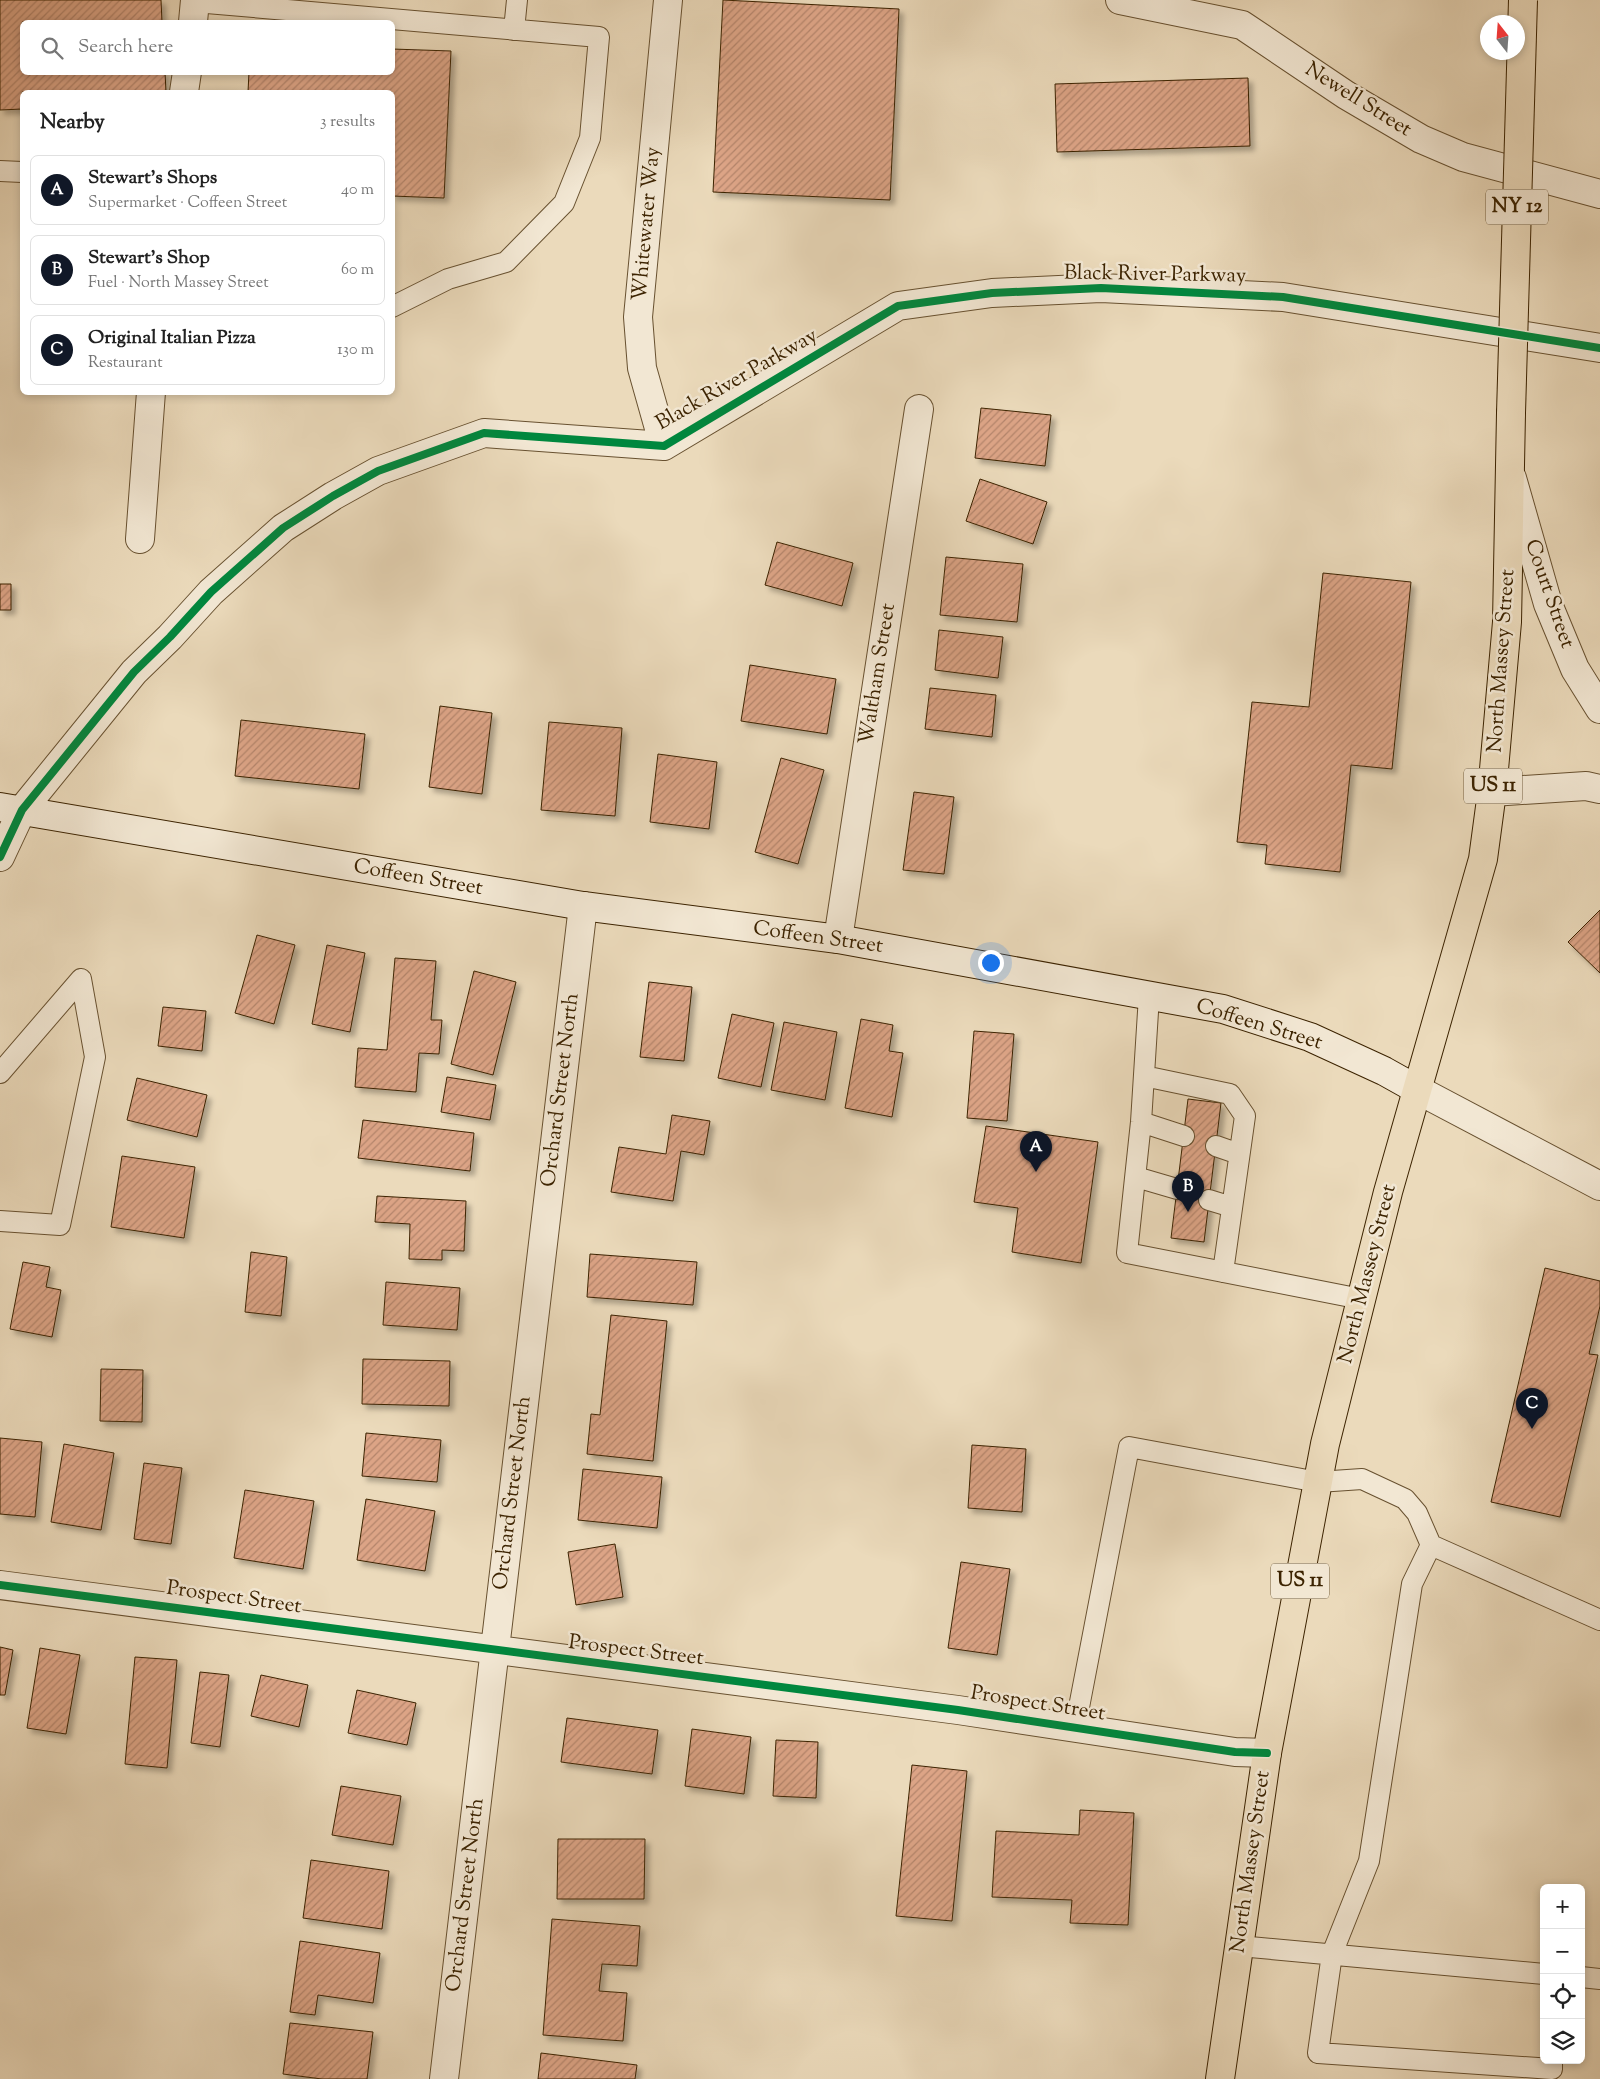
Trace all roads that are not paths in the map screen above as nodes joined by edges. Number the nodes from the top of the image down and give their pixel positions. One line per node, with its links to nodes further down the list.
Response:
1 (517, 0): 8 (lane)
2 (668, 0): 19 (street, Whitewater Way)
3 (1120, 0): 13 (street, Newell Street)
4 (1523, 0): 18 (main road, NY 12, bridge)
5 (194, 8): 6 (lane)
6 (369, 20)
7 (395, 22): 8 (lane)
8 (514, 30): 14 (lane)
9 (187, 75): 10 (street)
10 (184, 90)
11 (0, 171): 12 (lane)
12 (20, 172)
13 (1600, 194)
14 (395, 306)
15 (1600, 348): 19 (street, Black River Parkway)
16 (151, 395): 21 (street)
17 (919, 409): 28 (street, Waltham Street)
18 (1511, 414): 20 (main road, US 11)
19 (664, 446): 25 (street, Black River Parkway)
20 (1511, 472): 22 (street, Court Street); 24 (main road, North Massey Street / US 11)
21 (140, 539)
22 (1600, 709)
23 (1600, 789): 24 (street)
24 (1492, 792): 32 (main road, North Massey Street / US 11)
25 (11, 808): 26 (street, Black River Parkway); 27 (street, Coffeen Street)
26 (0, 857)
27 (583, 906): 28 (street, Coffeen Street); 49 (street, Orchard Street North)
28 (838, 939): 29 (street, Coffeen Street)
29 (1149, 996): 31 (lane); 32 (street, Coffeen Street)
30 (0, 1073): 42 (lane)
31 (1144, 1076): 33 (lane); 36 (lane)
32 (1418, 1090): 38 (street, Coffeen Street); 44 (main road, North Massey Street / US 11)
33 (1142, 1122): 34 (lane); 37 (lane)
34 (1184, 1136)
35 (1216, 1146): 36 (lane)
36 (1239, 1154): 41 (lane)
37 (1136, 1177): 39 (lane); 43 (lane)
38 (1600, 1186)
39 (1177, 1189)
40 (1210, 1200): 41 (lane)
41 (1232, 1208): 43 (lane)
42 (0, 1221)
43 (1223, 1272): 44 (lane)
44 (1361, 1299): 45 (main road, North Massey Street / US 11)
45 (1318, 1482): 46 (lane); 50 (lane); 51 (main road, North Massey Street / US 11)
46 (1431, 1545): 48 (lane); 53 (lane)
47 (0, 1585): 49 (street, Prospect Street)
48 (1600, 1620)
49 (494, 1650): 50 (street, Prospect Street); 58 (street, Orchard Street North)
50 (1075, 1728): 51 (street, Prospect Street)
51 (1267, 1753): 52 (main road, North Massey Street / US 11)
52 (1239, 1946): 53 (lane); 59 (main road, North Massey Street / US 11)
53 (1332, 1954): 54 (lane); 57 (lane)
54 (1540, 1974)
55 (1585, 1977): 56 (lane)
56 (1600, 1979)
57 (1552, 2064)
58 (444, 2079)
59 (1220, 2079)

